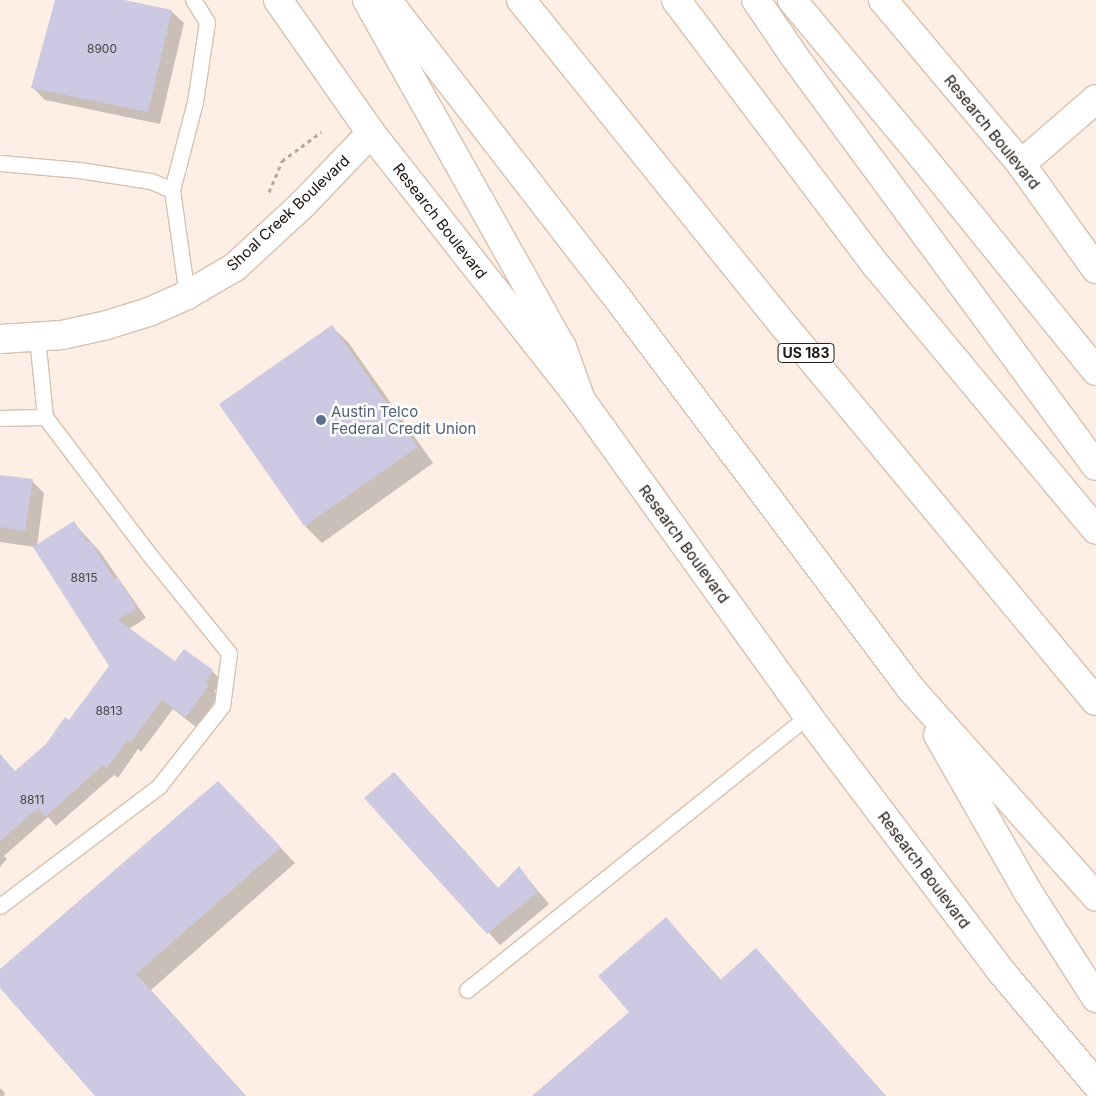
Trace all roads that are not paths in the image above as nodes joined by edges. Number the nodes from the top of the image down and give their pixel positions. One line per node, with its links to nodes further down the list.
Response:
1 (193, 0): 14 (lane)
2 (278, 0): 11 (main road, Research Boulevard)
3 (366, 0): 20 (main road)
4 (387, 0): 25 (main road)
5 (521, 0): 26 (main road, US 183)
6 (676, 0): 24 (main road)
7 (756, 0): 23 (main road)
8 (792, 0): 19 (main road)
9 (883, 0): 13 (main road, Research Boulevard)
10 (1096, 99): 13 (main road)
11 (371, 133): 16 (main road, Shoal Creek Boulevard); 20 (main road, Research Boulevard)
12 (0, 163): 14 (lane)
13 (1021, 164): 15 (main road, Research Boulevard)
14 (172, 190): 16 (lane)
15 (1096, 269)
16 (187, 295): 17 (main road, Shoal Creek Boulevard)
17 (37, 337): 18 (main road, Shoal Creek Boulevard); 21 (lane)
18 (0, 339)
19 (1096, 371)
20 (581, 400): 27 (main road, Research Boulevard)
21 (44, 417): 22 (lane); 29 (lane)
22 (0, 418)
23 (1096, 466)
24 (1096, 530)
25 (911, 689): 28 (main road); 31 (main road)
26 (1096, 701)
27 (808, 716): 30 (lane); 32 (main road, Research Boulevard)
28 (1096, 896)
29 (0, 906)
30 (467, 990)
31 (1096, 998)
32 (1096, 1084)

